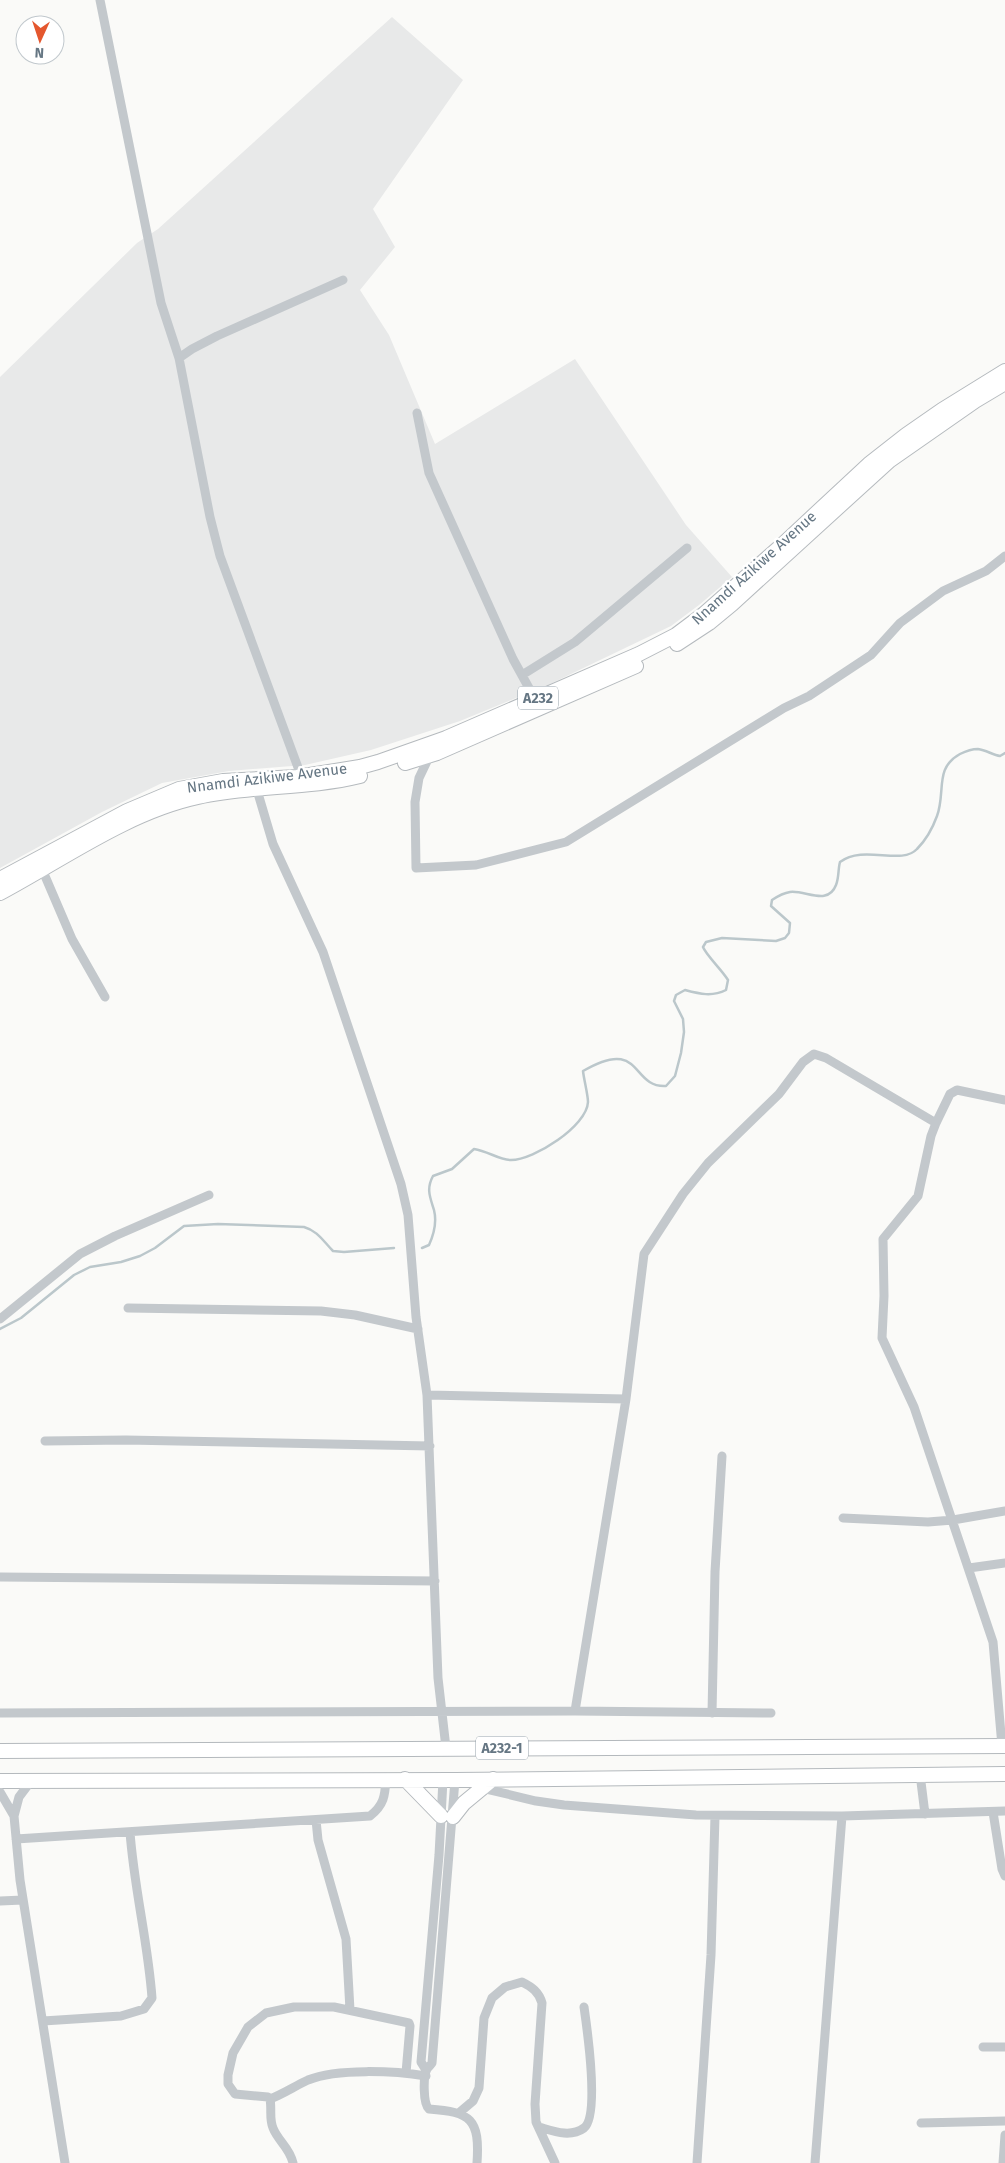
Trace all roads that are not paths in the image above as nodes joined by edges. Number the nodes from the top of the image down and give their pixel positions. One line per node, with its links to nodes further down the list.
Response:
1 (100, 0): 3 (street)
2 (343, 280): 3 (street)
3 (179, 358): 12 (street)
4 (1005, 371): 10 (main road, Nnamdi Azikiwe Avenue / A232)
5 (1005, 383): 11 (main road, Nnamdi Azikiwe Avenue / A232)
6 (417, 413): 9 (street)
7 (687, 548): 9 (street)
8 (1005, 556): 11 (street)
9 (522, 675): 10 (street)
10 (536, 699): 12 (main road, Nnamdi Azikiwe Avenue / A232)
11 (430, 755): 12 (main road, Nnamdi Azikiwe Avenue / A232)
12 (304, 781): 13 (main road, Nnamdi Azikiwe Avenue / A232); 15 (main road, Nnamdi Azikiwe Avenue / A232)
13 (257, 790): 14 (main road, Nnamdi Azikiwe Avenue / A232); 23 (street)
14 (42, 869): 16 (main road, Nnamdi Azikiwe Avenue / A232); 17 (street)
15 (0, 879)
16 (0, 893)
17 (105, 997)
18 (1005, 1100): 19 (street)
19 (936, 1123): 25 (street); 31 (street)
20 (209, 1195): 22 (street)
21 (128, 1308): 23 (street)
22 (0, 1319)
23 (418, 1329): 24 (street)
24 (427, 1395): 25 (street); 27 (street)
25 (626, 1399): 38 (street)
26 (45, 1441): 27 (street)
27 (430, 1446): 35 (street)
28 (722, 1456): 41 (street)
29 (1005, 1511): 31 (street)
30 (843, 1518): 31 (street)
31 (953, 1520): 33 (street)
32 (1005, 1563): 33 (street)
33 (969, 1568): 37 (street)
34 (0, 1577): 35 (street)
35 (435, 1581): 39 (street)
36 (1005, 1649): 37 (street)
37 (995, 1651): 43 (street)
38 (575, 1711): 39 (street); 41 (street)
39 (442, 1712): 40 (street); 44 (street)
40 (0, 1713)
41 (712, 1713): 42 (street)
42 (772, 1713)
43 (1003, 1746): 44 (main road, A232-1)
44 (446, 1748): 45 (main road, A232-1)
45 (0, 1751)
46 (920, 1774): 47 (main road, A232-1); 53 (main road, A232-1); 57 (street)
47 (1005, 1774)
48 (386, 1779): 49 (main road, A232-1); 52 (main road, A232-1); 62 (street)
49 (405, 1779): 50 (main road, A232-1); 61 (main road)
50 (449, 1780): 53 (main road, A232-1); 61 (street)
51 (0, 1781): 52 (main road, A232-1)
52 (31, 1781): 58 (street)
53 (487, 1783): 59 (street); 61 (main road)
54 (0, 1792): 58 (street)
55 (993, 1812): 56 (street); 57 (street); 64 (street)
56 (1005, 1812)
57 (925, 1814): 60 (street)
58 (14, 1816): 65 (street)
59 (715, 1816): 60 (street); 86 (street)
60 (842, 1816): 87 (street)
61 (447, 1817): 75 (street)
62 (316, 1820): 63 (street); 70 (street)
63 (130, 1832): 65 (street); 71 (street)
64 (1001, 1836): 66 (street)
65 (16, 1839): 67 (street)
66 (1005, 1876)
67 (23, 1900): 68 (street); 71 (street)
68 (0, 1901)
69 (584, 2007): 80 (street)
70 (350, 2010): 74 (street); 76 (street)
71 (43, 2021): 82 (street)
72 (983, 2047): 73 (street)
73 (1005, 2047)
74 (406, 2073): 75 (street); 76 (street)
75 (426, 2073): 77 (street)
76 (270, 2099): 83 (street)
77 (460, 2112): 80 (street); 84 (street)
78 (1005, 2122): 79 (street)
79 (921, 2123)
80 (539, 2128): 85 (street)
81 (1005, 2135): 88 (street)
82 (65, 2163)
83 (293, 2163)
84 (477, 2163)
85 (555, 2163)
86 (697, 2163)
87 (815, 2163)
88 (1003, 2163)

